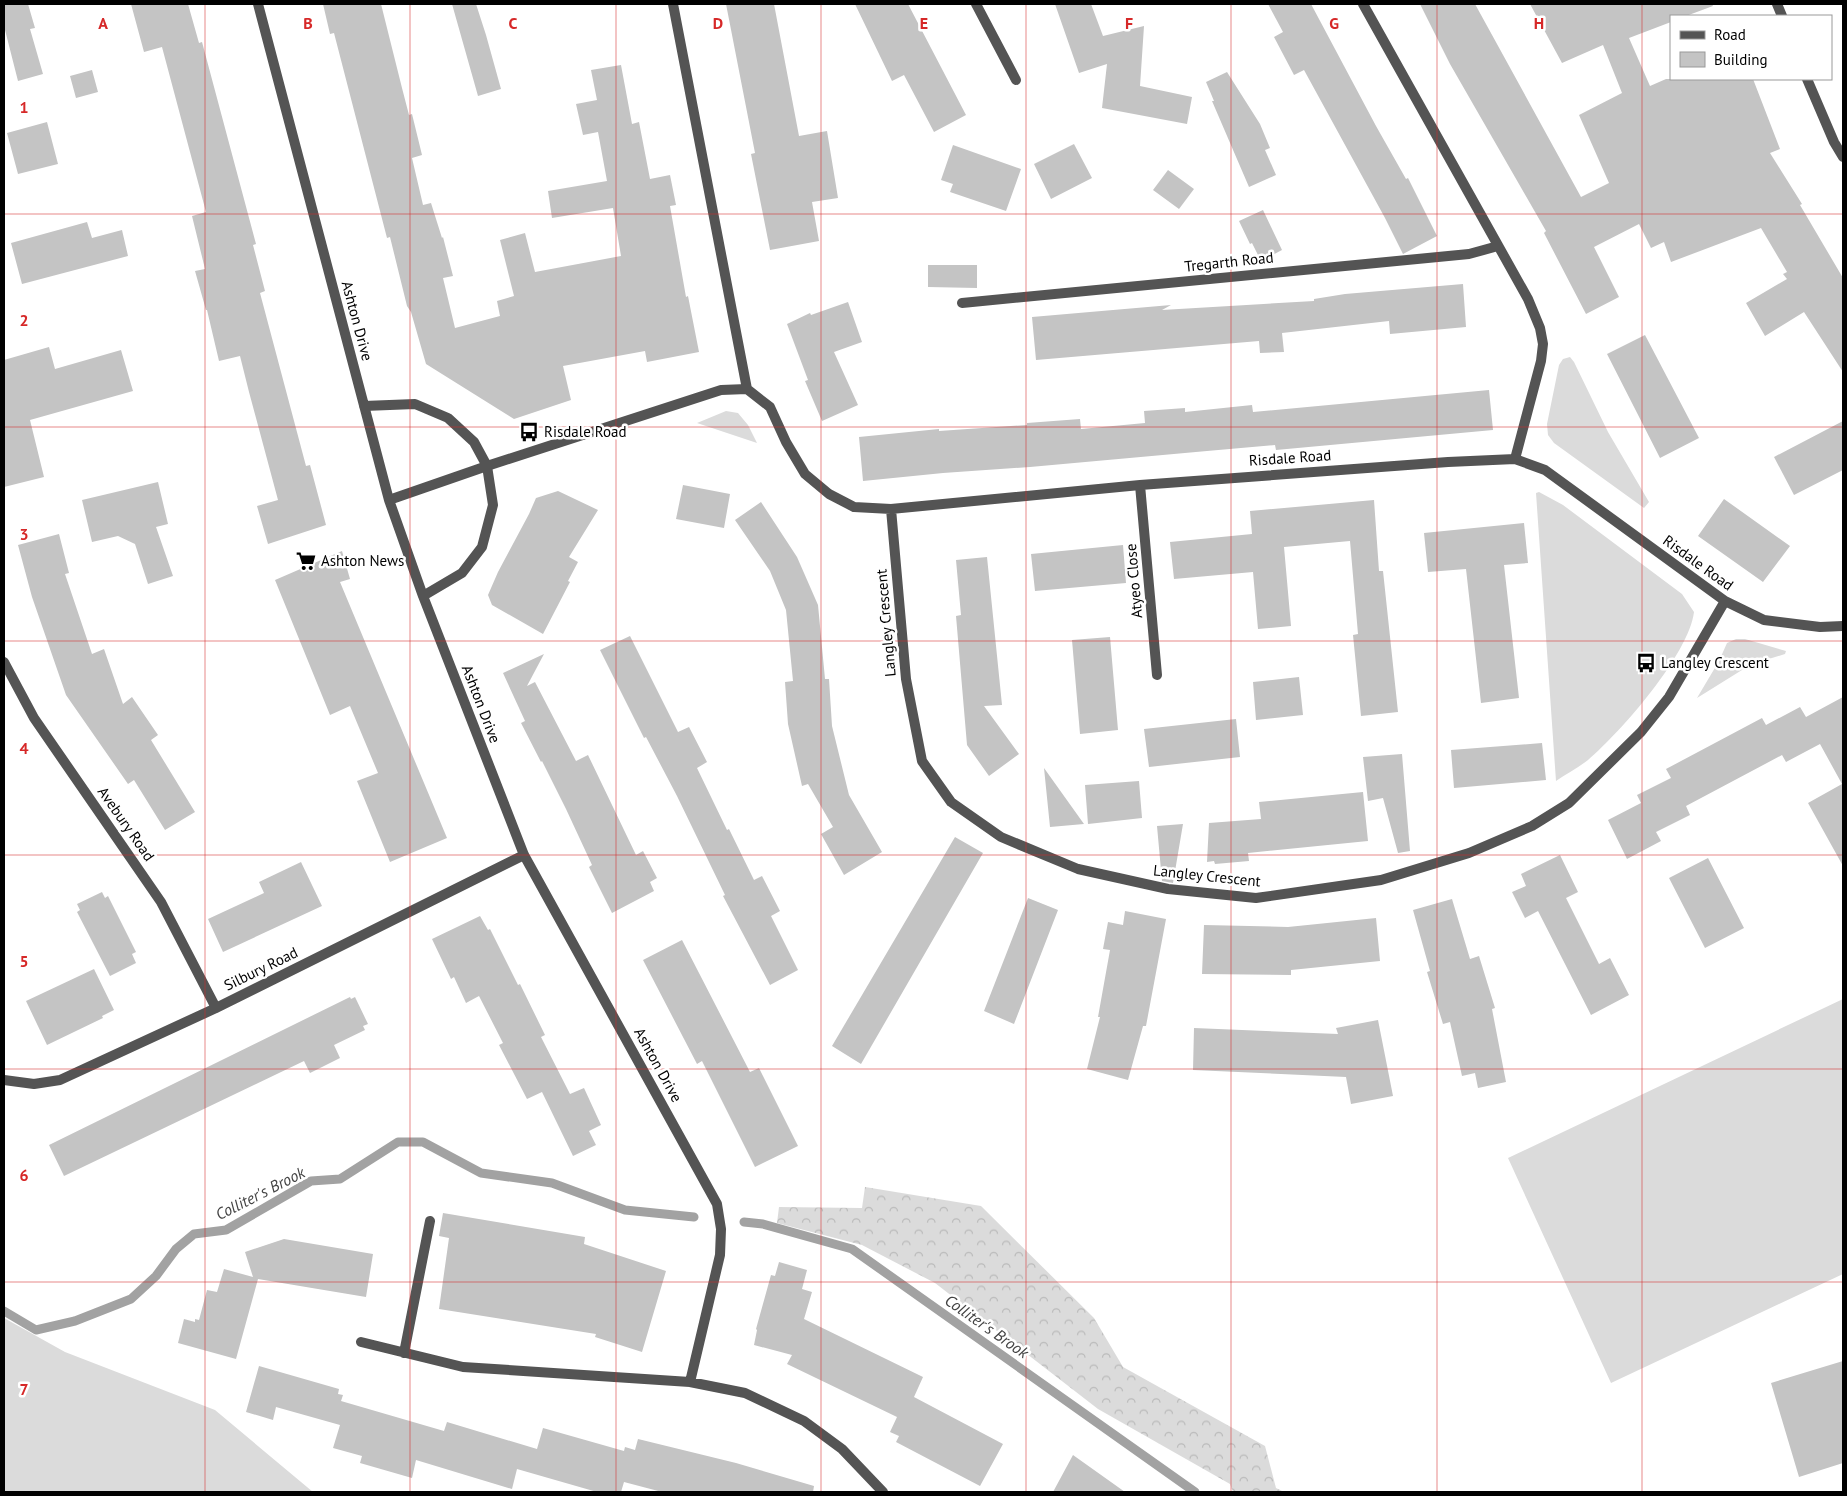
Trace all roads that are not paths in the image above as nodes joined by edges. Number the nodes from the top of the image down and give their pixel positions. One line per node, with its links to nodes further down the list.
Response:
1 (258, 4): 11 (street, Ashton Drive)
2 (673, 4): 10 (street)
3 (976, 4): 5 (street)
4 (1363, 4): 8 (street)
5 (1016, 80)
6 (1807, 80): 7 (street)
7 (1843, 157)
8 (1498, 246): 9 (street, Tregarth Road); 12 (street)
9 (962, 303)
10 (747, 389): 13 (street); 16 (street, Risdale Road)
11 (364, 406): 13 (street); 15 (street, Ashton Drive)
12 (1515, 459): 14 (street, Risdale Road); 18 (street, Risdale Road)
13 (487, 466): 15 (street); 17 (street)
14 (1140, 485): 16 (street, Risdale Road); 21 (street, Atyeo Close)
15 (388, 500): 17 (street, Ashton Drive)
16 (891, 508): 18 (street, Langley Crescent)
17 (424, 596): 22 (street, Ashton Drive)
18 (1724, 601): 19 (street, Risdale Road)
19 (1843, 626)
20 (4, 662): 23 (street, Avebury Road)
21 (1157, 674)
22 (524, 855): 23 (street, Silbury Road); 28 (street, Ashton Drive)
23 (216, 1008): 24 (street, Silbury Road)
24 (4, 1080)
25 (430, 1221): 27 (street)
26 (361, 1342): 27 (street)
27 (404, 1353): 28 (street)
28 (690, 1382): 29 (street)
29 (883, 1492)

